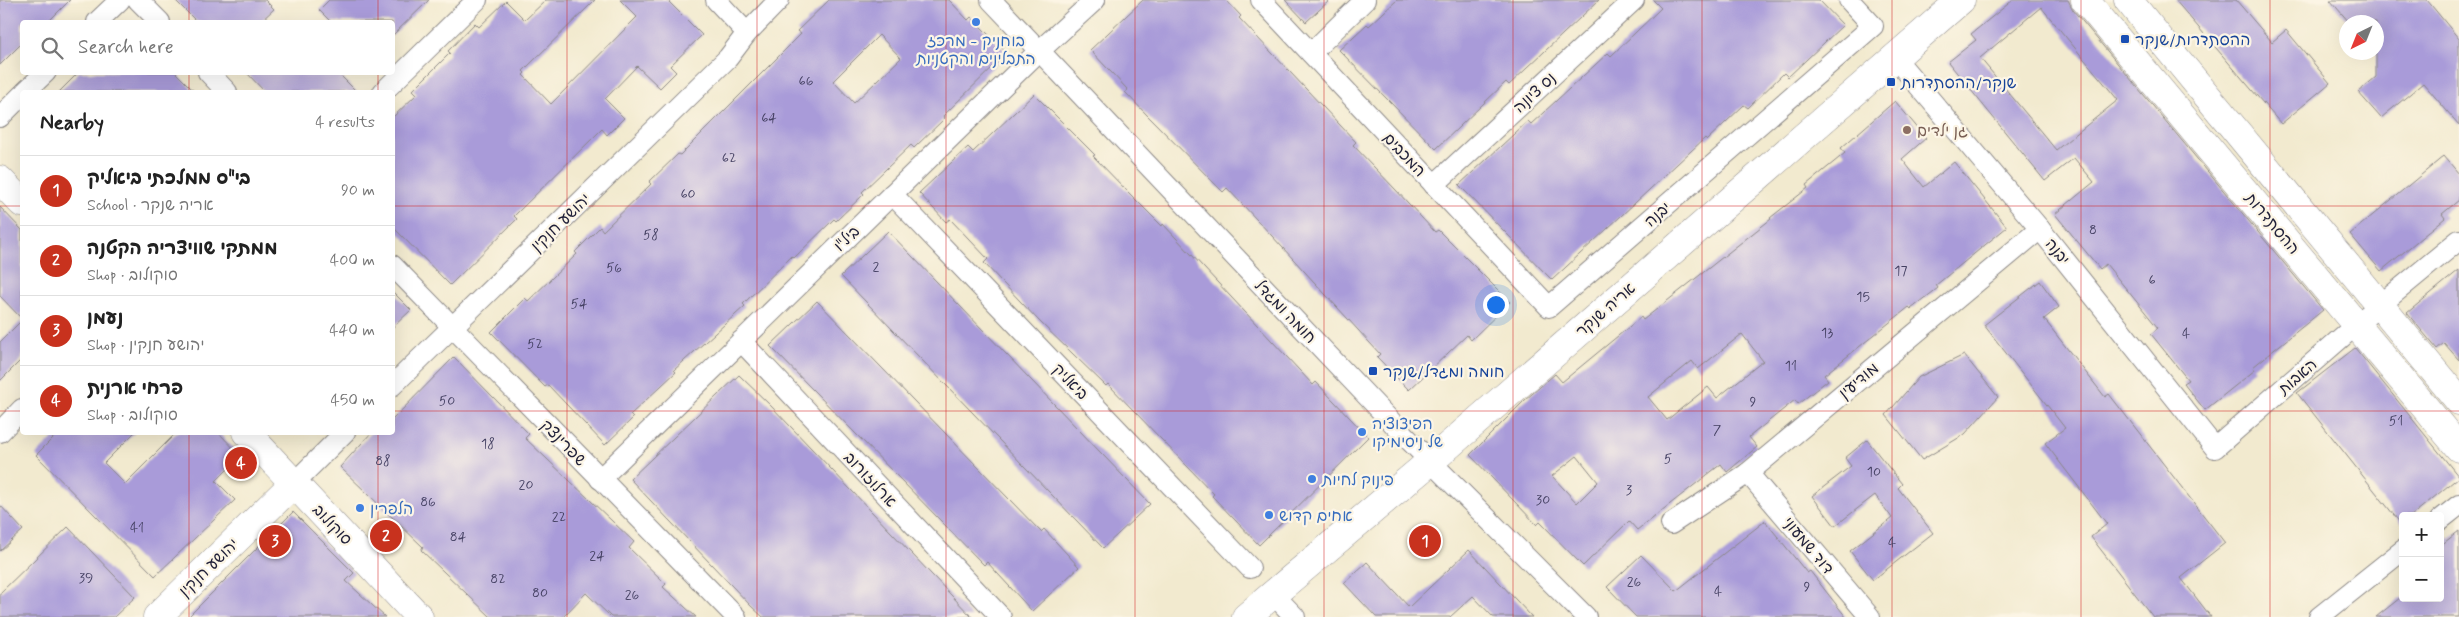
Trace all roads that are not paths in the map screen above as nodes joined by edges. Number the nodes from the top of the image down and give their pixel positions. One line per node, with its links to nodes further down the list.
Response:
1 (120, 0): 16 (street)
2 (138, 0): 17 (street)
3 (477, 0): 27 (street)
4 (716, 0): 18 (street)
5 (779, 0): 18 (street, יהושע חנקין)
6 (796, 0): 21 (street, יהושע חנקין)
7 (991, 0): 19 (street, חומה ומגדל)
8 (1095, 0): 19 (street, ביל"ו)
9 (1261, 0): 20 (street, המכבים)
10 (1365, 0): 20 (street)
11 (1849, 0): 38 (street, יבנה)
12 (1961, 0): 22 (street, אריה שנקר)
13 (2085, 0): 39 (street, ההסתדרות)
14 (2128, 0): 37 (street, ההסתדרות)
15 (1625, 3): 31 (street, נס ציונה)
16 (99, 20)
17 (158, 20)
18 (747, 33): 21 (street, יהושע חנקין)
19 (1038, 52): 32 (street, ביל"ו); 50 (street, חומה ומגדל)
20 (1311, 53): 31 (street, המכבים)
21 (728, 58): 40 (street, יהושע חנקין)
22 (1895, 58): 34 (street, יבנה); 50 (street, אריה שנקר)
23 (43, 75): 25 (street)
24 (211, 75): 26 (street)
25 (27, 90)
26 (225, 90)
27 (385, 90)
28 (20, 97): 29 (street)
29 (0, 117)
30 (0, 180): 33 (street)
31 (1434, 185): 38 (street, המכבים)
32 (892, 194): 41 (street, ביל"ו); 58 (street, ביאליק)
33 (20, 201)
34 (2040, 229): 48 (street, יבנה); 51 (street, מודיעין)
35 (2459, 240): 37 (street, האבות)
36 (395, 268): 40 (street, שפרינצק)
37 (2379, 305): 39 (street, האבות); 43 (street, ההסתדרות)
38 (1549, 307)
39 (2357, 324): 48 (street, האבות); 49 (street, ההסתדרות)
40 (452, 327): 42 (street, יהושע חנקין); 52 (street, שפרינצק)
41 (741, 341): 52 (street, ביל"ו); 63 (street, ארלוזורוב)
42 (395, 383)
43 (2459, 401)
44 (20, 411): 45 (street)
45 (0, 432)
46 (249, 435): 53 (street, סוקולוב)
47 (343, 435): 53 (street, יהושע חנקין)
48 (2215, 448)
49 (2459, 448)
50 (1431, 461): 59 (street, אריה שנקר); 66 (street, חומה ומגדל)
51 (1748, 473): 56 (street, מודיעין); 67 (street, דוד שמעוני)
52 (600, 479): 62 (street, שפרינצק)
53 (294, 483): 60 (street, יהושע חנקין); 61 (street, סוקולוב)
54 (2459, 505): 55 (street)
55 (2444, 517)
56 (1671, 524)
57 (2399, 553): 68 (street)
58 (1250, 568)
59 (1274, 594): 64 (street, אריה שנקר); 65 (street)
60 (157, 617)
61 (419, 617)
62 (736, 617)
63 (1001, 617)
64 (1246, 617)
65 (1295, 617)
66 (1586, 617)
67 (1870, 617)
68 (2320, 617)

